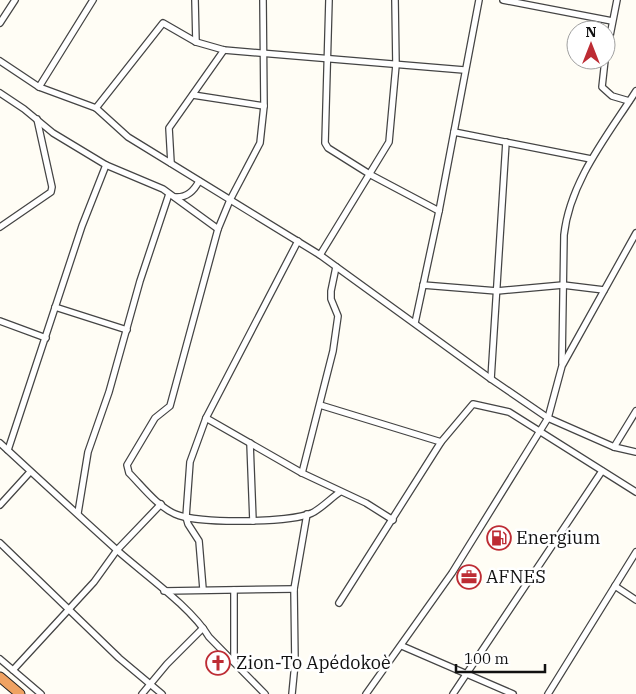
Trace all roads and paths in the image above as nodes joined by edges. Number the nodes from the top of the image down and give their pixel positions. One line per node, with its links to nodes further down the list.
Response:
1 (15, 0): 12 (street)
2 (93, 0): 21 (street)
3 (195, 0): 13 (street)
4 (263, 0): 15 (street)
5 (328, 0): 16 (street)
6 (395, 0): 18 (street)
7 (479, 0): 19 (street)
8 (503, 0): 10 (street)
9 (617, 0): 11 (street)
10 (607, 20)
11 (612, 20)
12 (0, 22)
13 (196, 42): 14 (street); 27 (street)
14 (224, 50): 15 (street); 24 (street)
15 (264, 51): 16 (street); 26 (street)
16 (328, 59): 18 (street); 34 (street)
17 (0, 61): 21 (street)
18 (396, 65): 19 (street); 34 (street)
19 (464, 70): 29 (street)
20 (604, 70): 25 (street)
21 (39, 87): 27 (street)
22 (636, 91): 25 (street)
23 (0, 93): 28 (street)
24 (193, 95): 26 (street); 32 (street)
25 (629, 101): 31 (street)
26 (264, 106): 37 (street)
27 (96, 108): 32 (street)
28 (37, 119): 33 (street); 39 (street)
29 (454, 132): 30 (street); 38 (street)
30 (506, 142): 31 (street); 48 (street)
31 (591, 159): 46 (street)
32 (171, 163): 35 (street)
33 (106, 165): 36 (street); 49 (street)
34 (371, 175): 38 (street); 43 (street)
35 (199, 181): 36 (street); 37 (street)
36 (171, 196): 40 (street); 52 (street)
37 (230, 200): 40 (street); 42 (street)
38 (439, 211): 45 (street)
39 (0, 227)
40 (218, 229): 72 (street)
41 (636, 233): 47 (street)
42 (298, 241): 43 (street); 58 (street)
43 (320, 255): 44 (street)
44 (336, 267): 51 (street); 56 (street)
45 (423, 285): 48 (street); 51 (street)
46 (564, 285): 47 (street); 48 (street); 54 (street)
47 (604, 290): 54 (street)
48 (497, 291): 55 (street)
49 (55, 307): 52 (street); 53 (street)
50 (0, 322): 53 (street)
51 (414, 323): 55 (street)
52 (127, 330): 74 (street)
53 (46, 338): 65 (street)
54 (562, 366): 59 (street)
55 (491, 379): 59 (street)
56 (320, 405): 61 (street); 69 (street)
57 (636, 411): 64 (street)
58 (206, 418): 63 (street); 76 (street)
59 (548, 418): 60 (street); 64 (street)
60 (538, 432): 61 (street); 68 (street); 91 (street)
61 (441, 442): 77 (street)
62 (0, 443): 65 (street)
63 (250, 443): 69 (street); 78 (street)
64 (614, 447): 66 (street)
65 (8, 450): 67 (street)
66 (636, 452)
67 (30, 472): 73 (street); 74 (street)
68 (602, 472): 71 (street); 95 (street)
69 (302, 473): 70 (street)
70 (340, 492): 75 (street); 77 (street)
71 (636, 492)
72 (161, 504): 76 (street); 80 (street)
73 (0, 505)
74 (78, 514): 80 (street)
75 (307, 514): 78 (street); 84 (street)
76 (186, 517): 78 (street); 83 (street)
77 (393, 520): 88 (street)
78 (253, 521)
79 (0, 543): 89 (street)
80 (117, 550): 85 (street); 89 (street)
81 (636, 552): 82 (street)
82 (615, 586): 87 (street); 107 (street)
83 (202, 589): 85 (street); 86 (street)
84 (294, 589): 86 (street); 103 (street)
85 (164, 590): 90 (street)
86 (234, 590): 93 (street)
87 (636, 600)
88 (339, 603)
89 (69, 609): 94 (street); 97 (street)
90 (204, 628): 93 (street); 97 (street)
91 (402, 646): 95 (street); 104 (street)
92 (0, 659): 94 (street)
93 (234, 661): 102 (street)
94 (13, 670): 99 (street)
95 (467, 673): 105 (street); 106 (street)
96 (0, 677): 98 (highway)
97 (150, 684): 100 (street); 101 (street)
98 (20, 694)
99 (41, 694)
100 (142, 694)
101 (162, 694)
102 (265, 694)
103 (292, 694)
104 (366, 694)
105 (454, 694)
106 (513, 694)
107 (548, 694)

